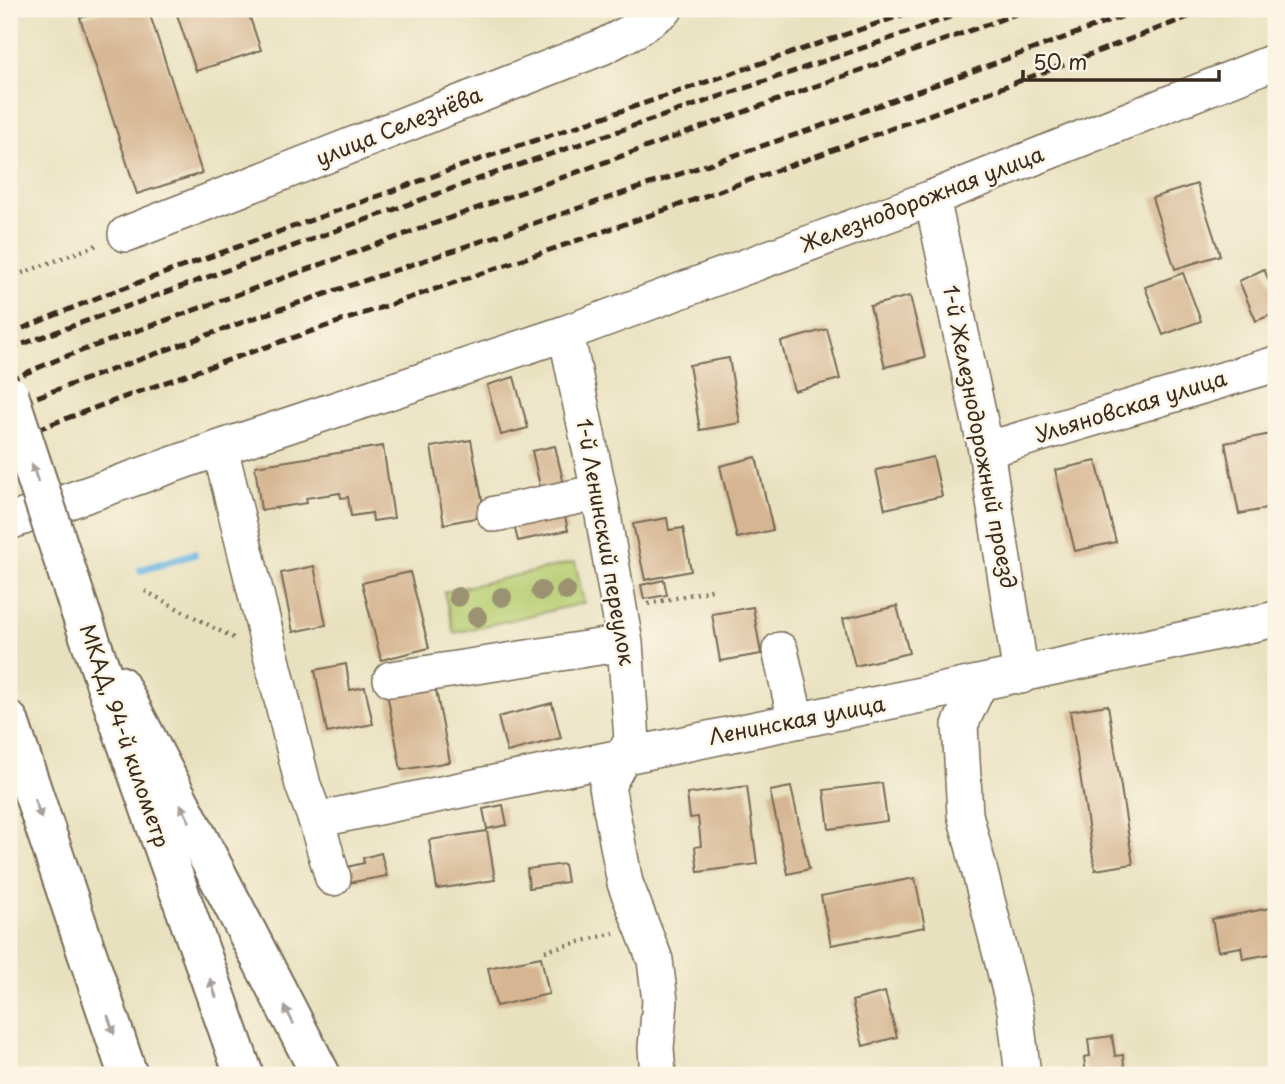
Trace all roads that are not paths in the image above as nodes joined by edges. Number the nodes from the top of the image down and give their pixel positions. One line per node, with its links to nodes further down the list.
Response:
1 (665, 9): 4 (street, улица Селезнёва)
2 (1276, 61): 3 (street, Железнодорожная улица)
3 (932, 198): 5 (street, Железнодорожная улица); 9 (street, 1-й Железнодорожный проезд)
4 (126, 234)
5 (566, 332): 8 (street, Железнодорожная улица); 10 (street, 1-й Ленинский переулок)
6 (1276, 364): 9 (street, Ульяновская улица)
7 (9, 395): 13 (main road, МКАД, 94-й километр, one-way to 7, bridge)
8 (220, 448): 12 (street, Железнодорожная улица); 23 (street)
9 (986, 450): 17 (street, 1-й Железнодорожный проезд)
10 (599, 492): 11 (street); 15 (street, 1-й Ленинский переулок)
11 (495, 514)
12 (9, 522)
13 (79, 608): 26 (main road, МКАД, 94-й километр, one-way to 13); 27 (main road, one-way to 13)
14 (1276, 619): 17 (street, Ленинская улица)
15 (622, 627): 18 (street); 22 (street, 1-й Ленинский переулок)
16 (780, 650): 21 (street)
17 (1021, 676): 19 (street, Ленинская улица)
18 (391, 679)
19 (979, 684): 21 (street, Ленинская улица); 29 (street)
20 (9, 721): 25 (main road, one-way to 25)
21 (796, 721): 22 (street, Ленинская улица)
22 (623, 755): 23 (street, Ленинская улица); 28 (street, 1-й Ленинский переулок)
23 (316, 820): 24 (street)
24 (333, 878)
25 (128, 1075)
26 (244, 1075)
27 (321, 1075)
28 (658, 1075)
29 (1023, 1075)

